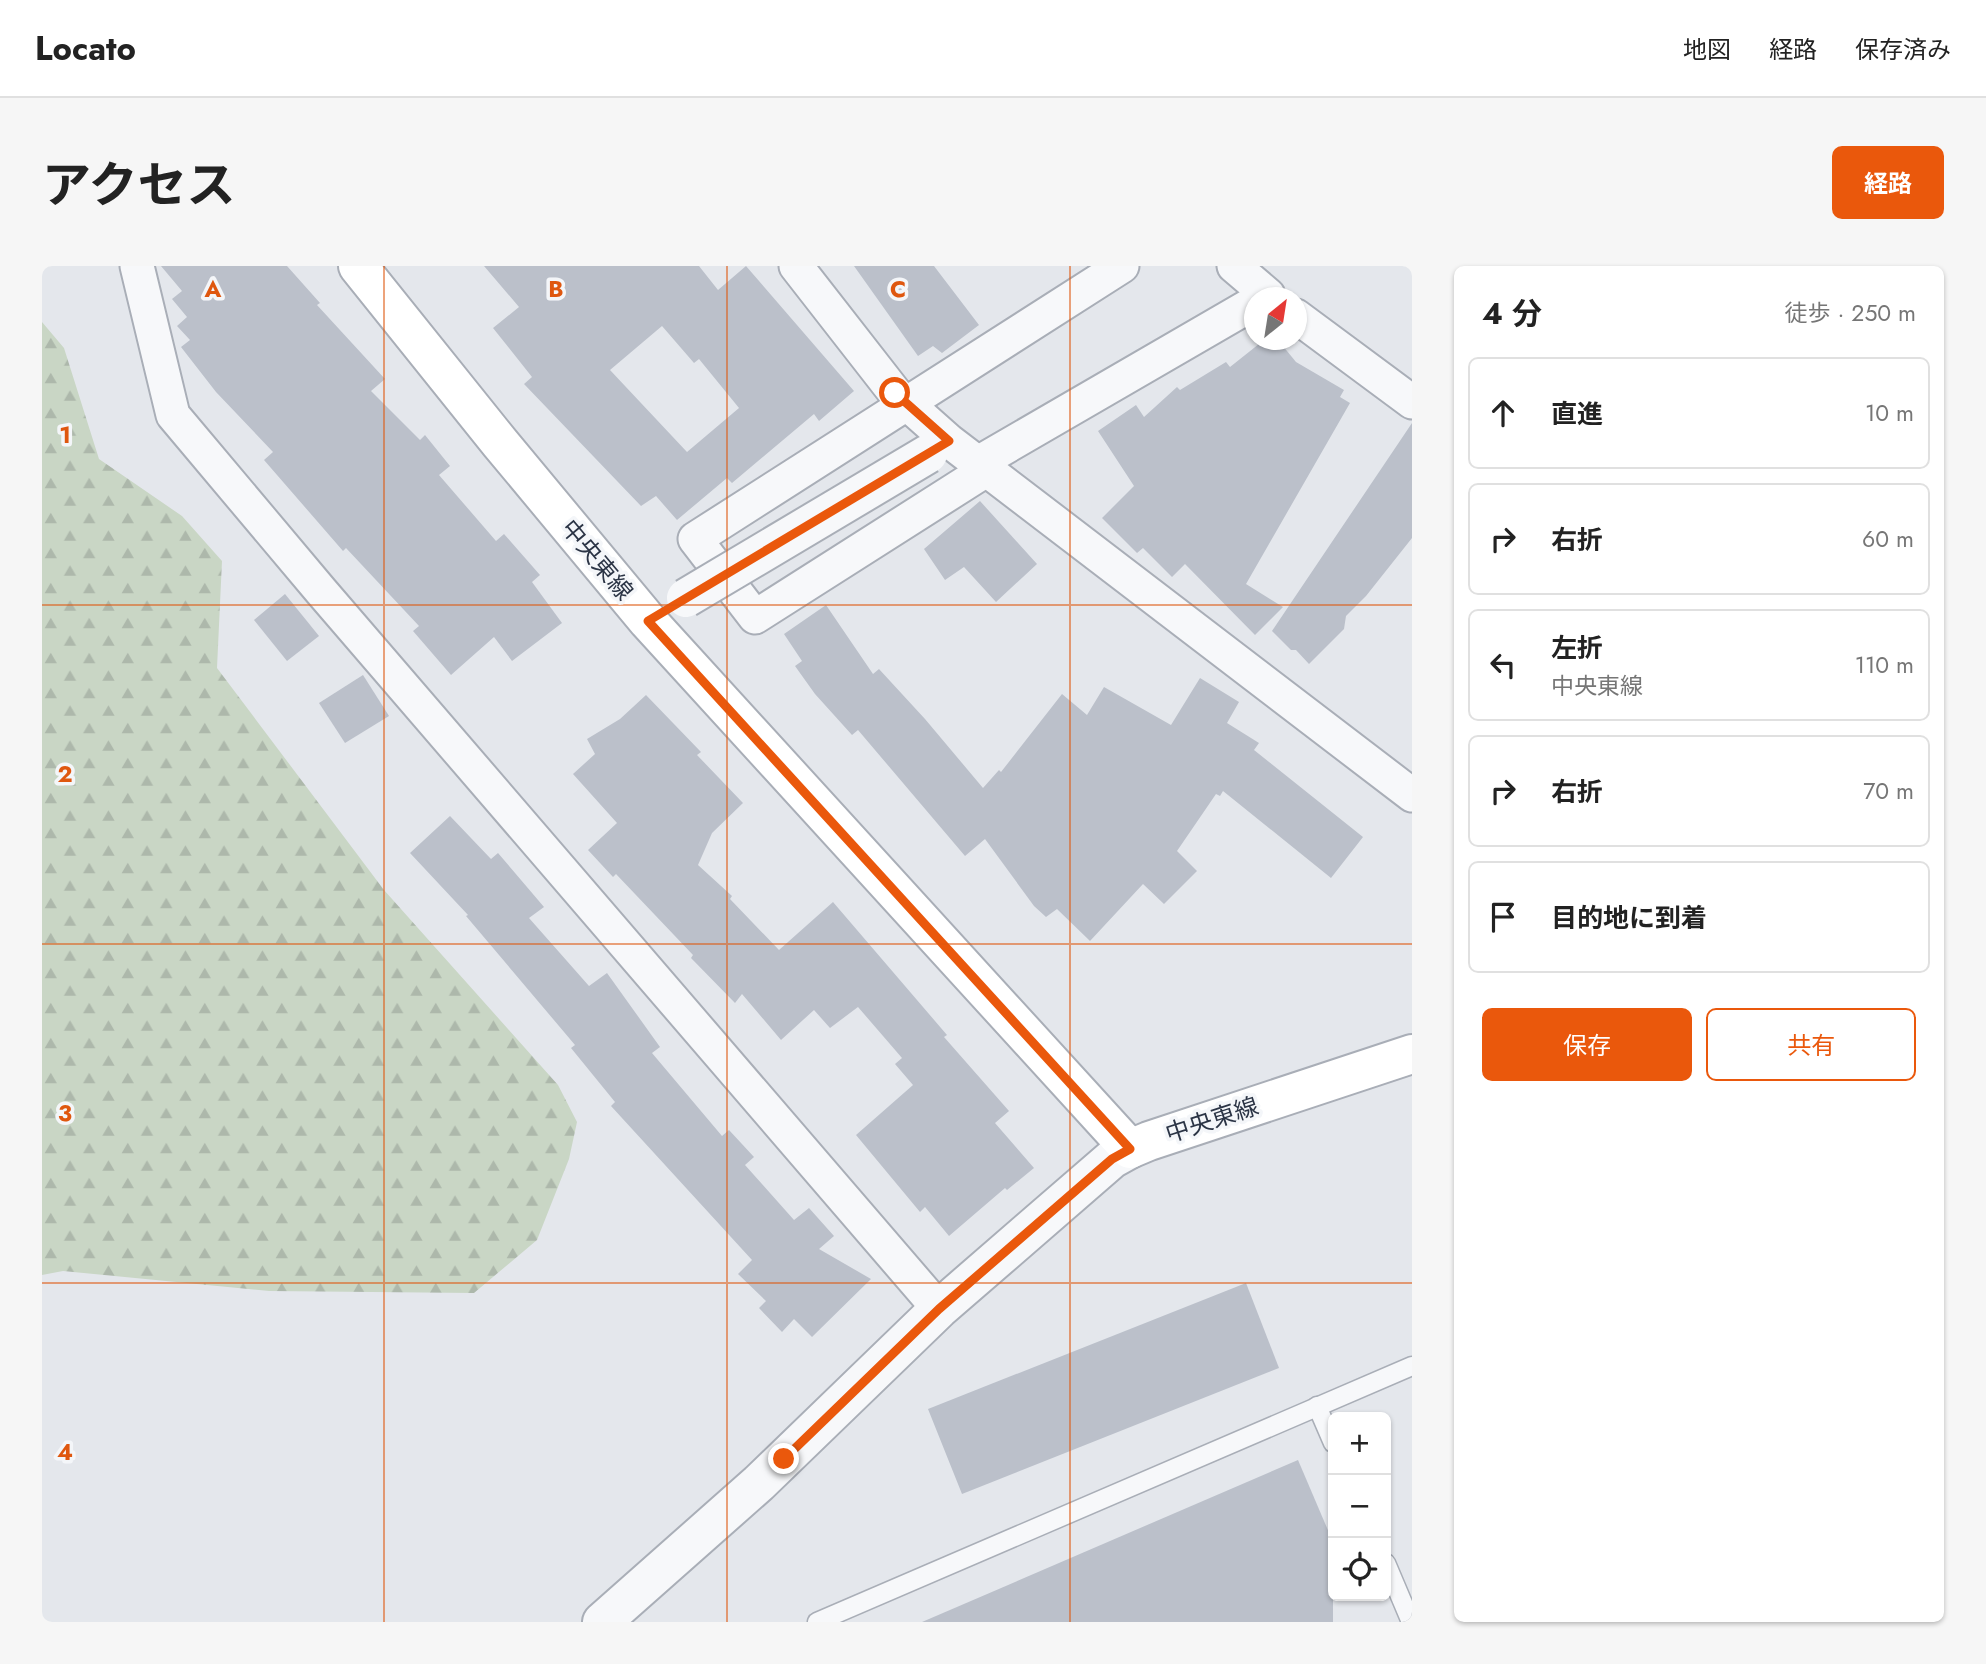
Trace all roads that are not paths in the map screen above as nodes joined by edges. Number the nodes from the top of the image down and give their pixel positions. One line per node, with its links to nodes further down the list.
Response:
1 (137, 266): 16 (street)
2 (358, 266): 12 (main road, 中央東線)
3 (796, 266): 10 (street)
4 (1122, 266): 10 (street)
5 (1234, 266): 6 (street)
6 (1254, 287)
7 (1244, 309): 11 (street)
8 (1307, 323): 9 (street)
9 (1412, 401)
10 (906, 402): 11 (street); 11 (street)
11 (960, 457): 12 (street, bridge); 13 (street)
12 (648, 621): 15 (main road, 中央東線)
13 (1412, 795)
14 (1412, 1055): 15 (main road, 中央東線)
15 (1130, 1149): 16 (street)
16 (939, 1309): 21 (street)
17 (1412, 1366): 18 (lane)
18 (1317, 1406): 19 (lane); 22 (lane)
19 (1328, 1431)
20 (1391, 1575): 23 (lane)
21 (602, 1622)
22 (817, 1622)
23 (1411, 1622)

